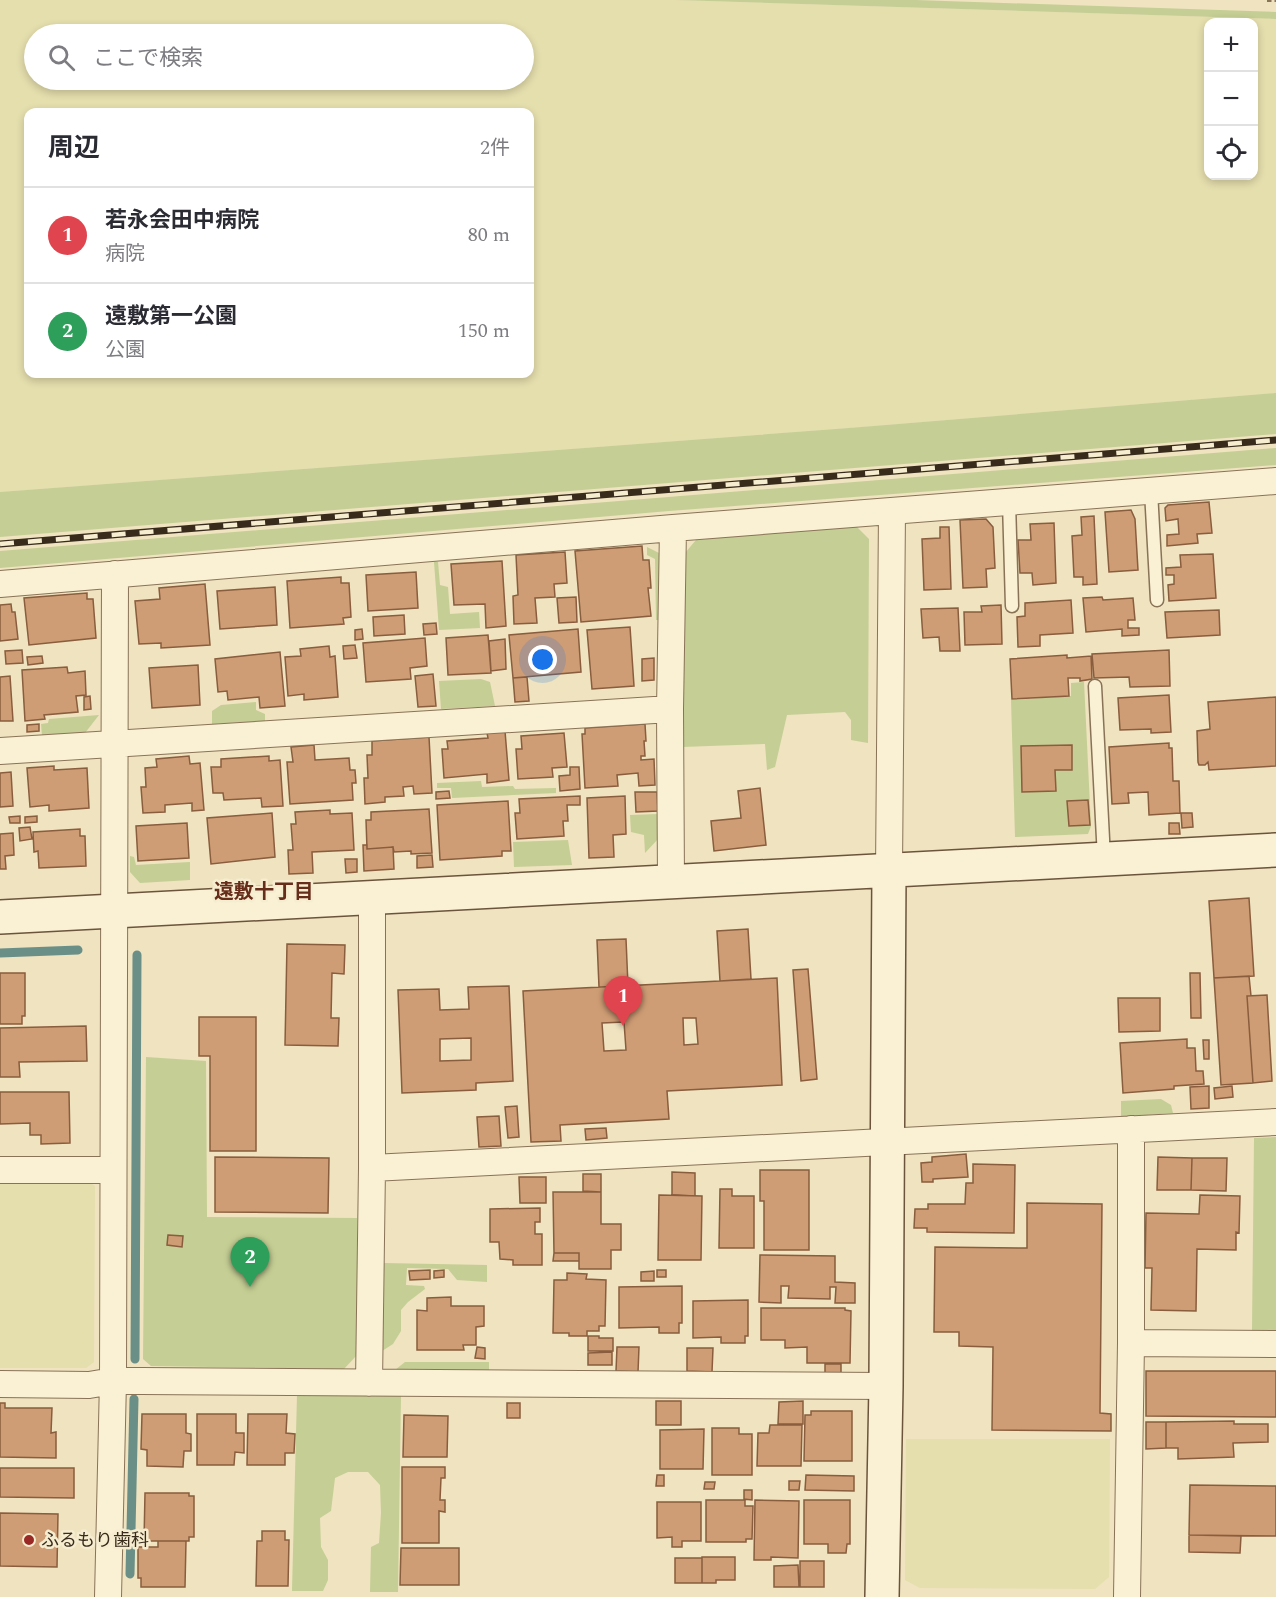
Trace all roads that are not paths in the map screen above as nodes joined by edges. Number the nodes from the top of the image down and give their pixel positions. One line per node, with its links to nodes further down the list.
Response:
1 (1276, 481): 2 (street)
2 (1150, 491): 3 (street); 8 (lane)
3 (1009, 502): 4 (street); 9 (lane)
4 (892, 510): 5 (street); 16 (street)
5 (673, 528): 6 (street); 11 (street)
6 (115, 574): 7 (street); 12 (street)
7 (0, 584)
8 (1157, 600)
9 (1012, 606)
10 (1095, 686): 15 (lane)
11 (670, 709): 12 (street); 17 (street)
12 (114, 742): 13 (street); 19 (street)
13 (0, 751)
14 (1276, 850): 15 (street)
15 (1104, 859): 16 (street)
16 (889, 871): 17 (street); 23 (street)
17 (671, 881): 18 (street)
18 (372, 897): 19 (street); 24 (street)
19 (114, 911): 20 (street); 26 (street)
20 (0, 917)
21 (1276, 1122): 22 (street)
22 (1131, 1130): 23 (street); 27 (street)
23 (888, 1142): 24 (street); 32 (street)
24 (372, 1168): 30 (street)
25 (0, 1170): 26 (street)
26 (113, 1170): 29 (street)
27 (1131, 1343): 28 (street); 35 (street)
28 (1276, 1344)
29 (113, 1381): 30 (street); 31 (street); 33 (street)
30 (369, 1383): 32 (street)
31 (0, 1384)
32 (886, 1386): 34 (street)
33 (108, 1597)
34 (882, 1597)
35 (1127, 1597)

